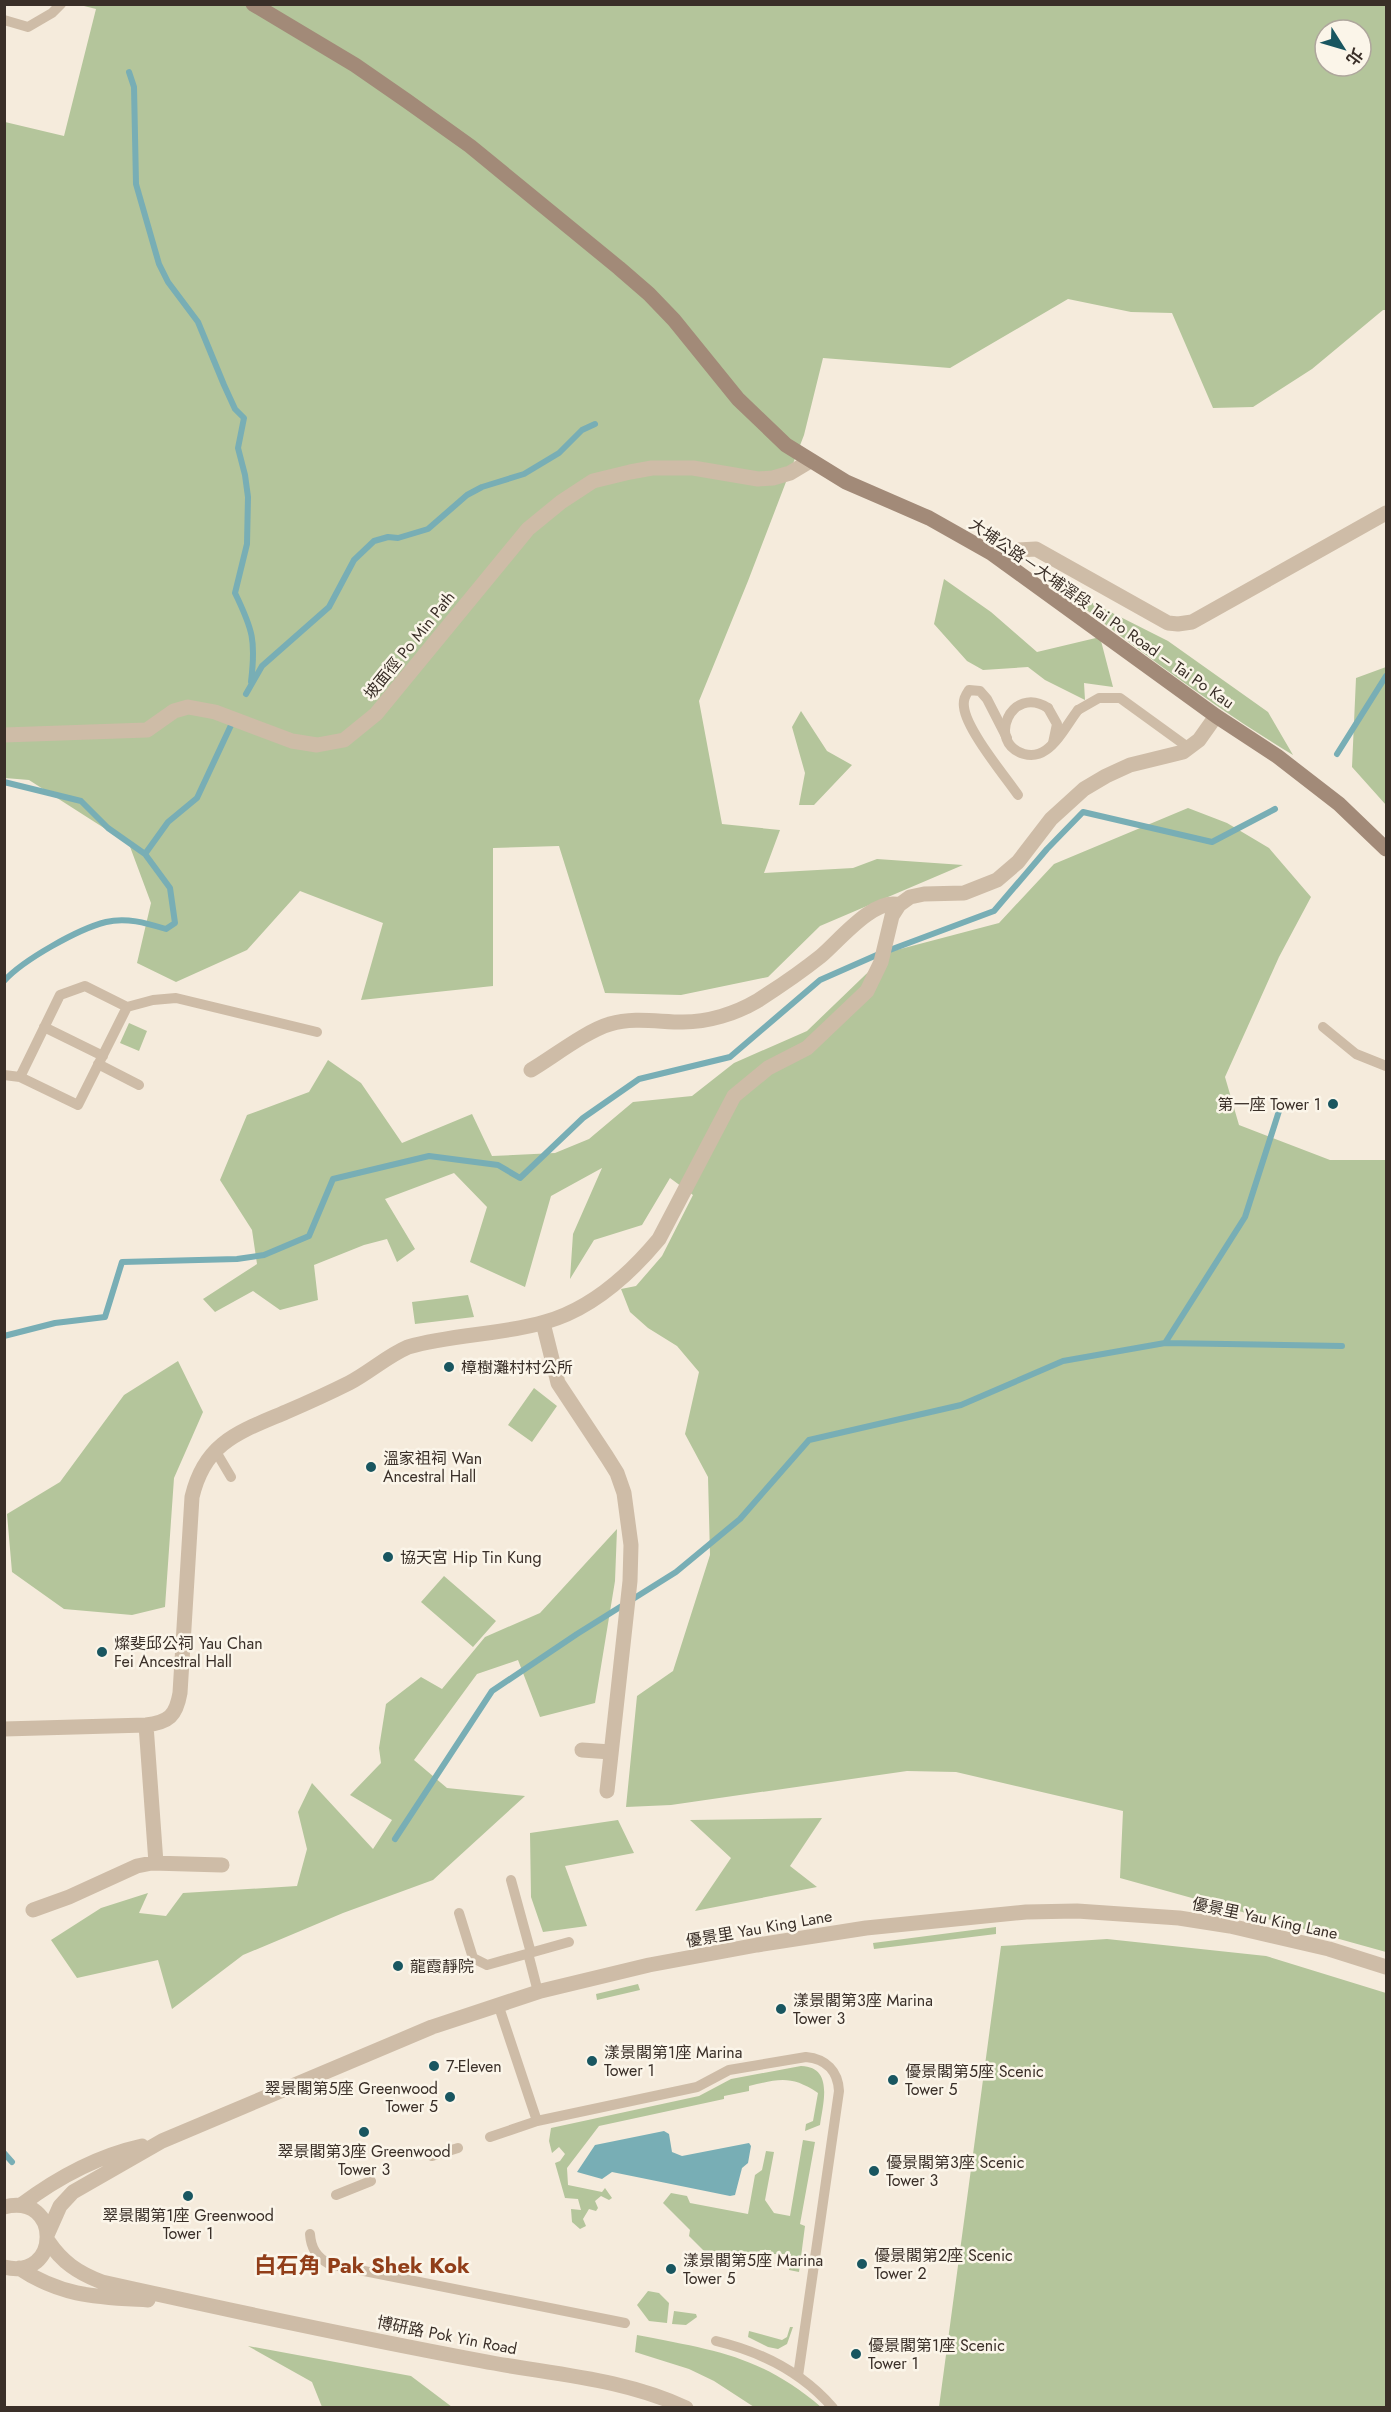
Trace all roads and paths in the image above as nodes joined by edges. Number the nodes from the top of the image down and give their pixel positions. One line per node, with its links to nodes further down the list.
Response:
1 (61, 4): 3 (lane)
2 (253, 4): 4 (main road, 大埔公路－大埔滘段 Tai Po Road – Tai Po Kau)
3 (4, 20)
4 (810, 461): 6 (main road, 大埔公路－大埔滘段 Tai Po Road – Tai Po Kau); 8 (street, 坡面徑 Po Min Path)
5 (1386, 513): 6 (street)
6 (1005, 563): 7 (main road, 大埔公路－大埔滘段 Tai Po Road – Tai Po Kau)
7 (1216, 716): 9 (street); 11 (main road, 大埔公路－大埔滘段 Tai Po Road – Tai Po Kau)
8 (4, 735)
9 (1189, 748): 10 (lane, bridge); 12 (street)
10 (1018, 795)
11 (1386, 849)
12 (899, 905): 19 (street); 23 (street)
13 (127, 1007): 14 (lane); 16 (lane); 17 (lane)
14 (44, 1027): 17 (lane); 21 (lane)
15 (1323, 1027): 18 (lane)
16 (317, 1032)
17 (101, 1060): 21 (lane); 22 (lane)
18 (1386, 1066)
19 (531, 1070)
20 (4, 1075): 21 (lane)
21 (20, 1077)
22 (140, 1085)
23 (543, 1323): 24 (street); 29 (street)
24 (215, 1450): 25 (lane); 26 (street)
25 (231, 1477)
26 (146, 1725): 27 (street); 31 (street)
27 (4, 1729)
28 (582, 1750): 29 (street)
29 (611, 1752): 30 (street)
30 (607, 1791)
31 (156, 1863): 32 (street); 34 (street)
32 (222, 1865)
33 (511, 1880): 37 (lane)
34 (33, 1910)
35 (459, 1913): 37 (lane)
36 (568, 1942): 37 (lane)
37 (530, 1953): 39 (lane)
38 (1386, 1967): 39 (street, 優景里 Yau King Lane)
39 (538, 1992): 40 (street, 優景里 Yau King Lane)
40 (498, 2004): 41 (lane); 43 (street, 優景里 Yau King Lane)
41 (537, 2121): 42 (lane); 56 (lane)
42 (490, 2137)
43 (162, 2141): 48 (street, 優景里 Yau King Lane); 51 (street, 優景里 Yau King Lane)
44 (458, 2148): 45 (lane)
45 (432, 2156)
46 (371, 2181): 47 (lane)
47 (336, 2195)
48 (21, 2205): 49 (street); 51 (street, 博研路 Pok Yin Road)
49 (4, 2207)
50 (310, 2234): 54 (lane)
51 (48, 2237): 52 (street, 優景里 Yau King Lane); 53 (street, 博研路 Pok Yin Road)
52 (12, 2268): 53 (street, 博研路 Pok Yin Road)
53 (199, 2304): 57 (street, 博研路 Pok Yin Road)
54 (625, 2324)
55 (716, 2341): 56 (lane)
56 (798, 2376): 58 (lane)
57 (686, 2408)
58 (833, 2408)

